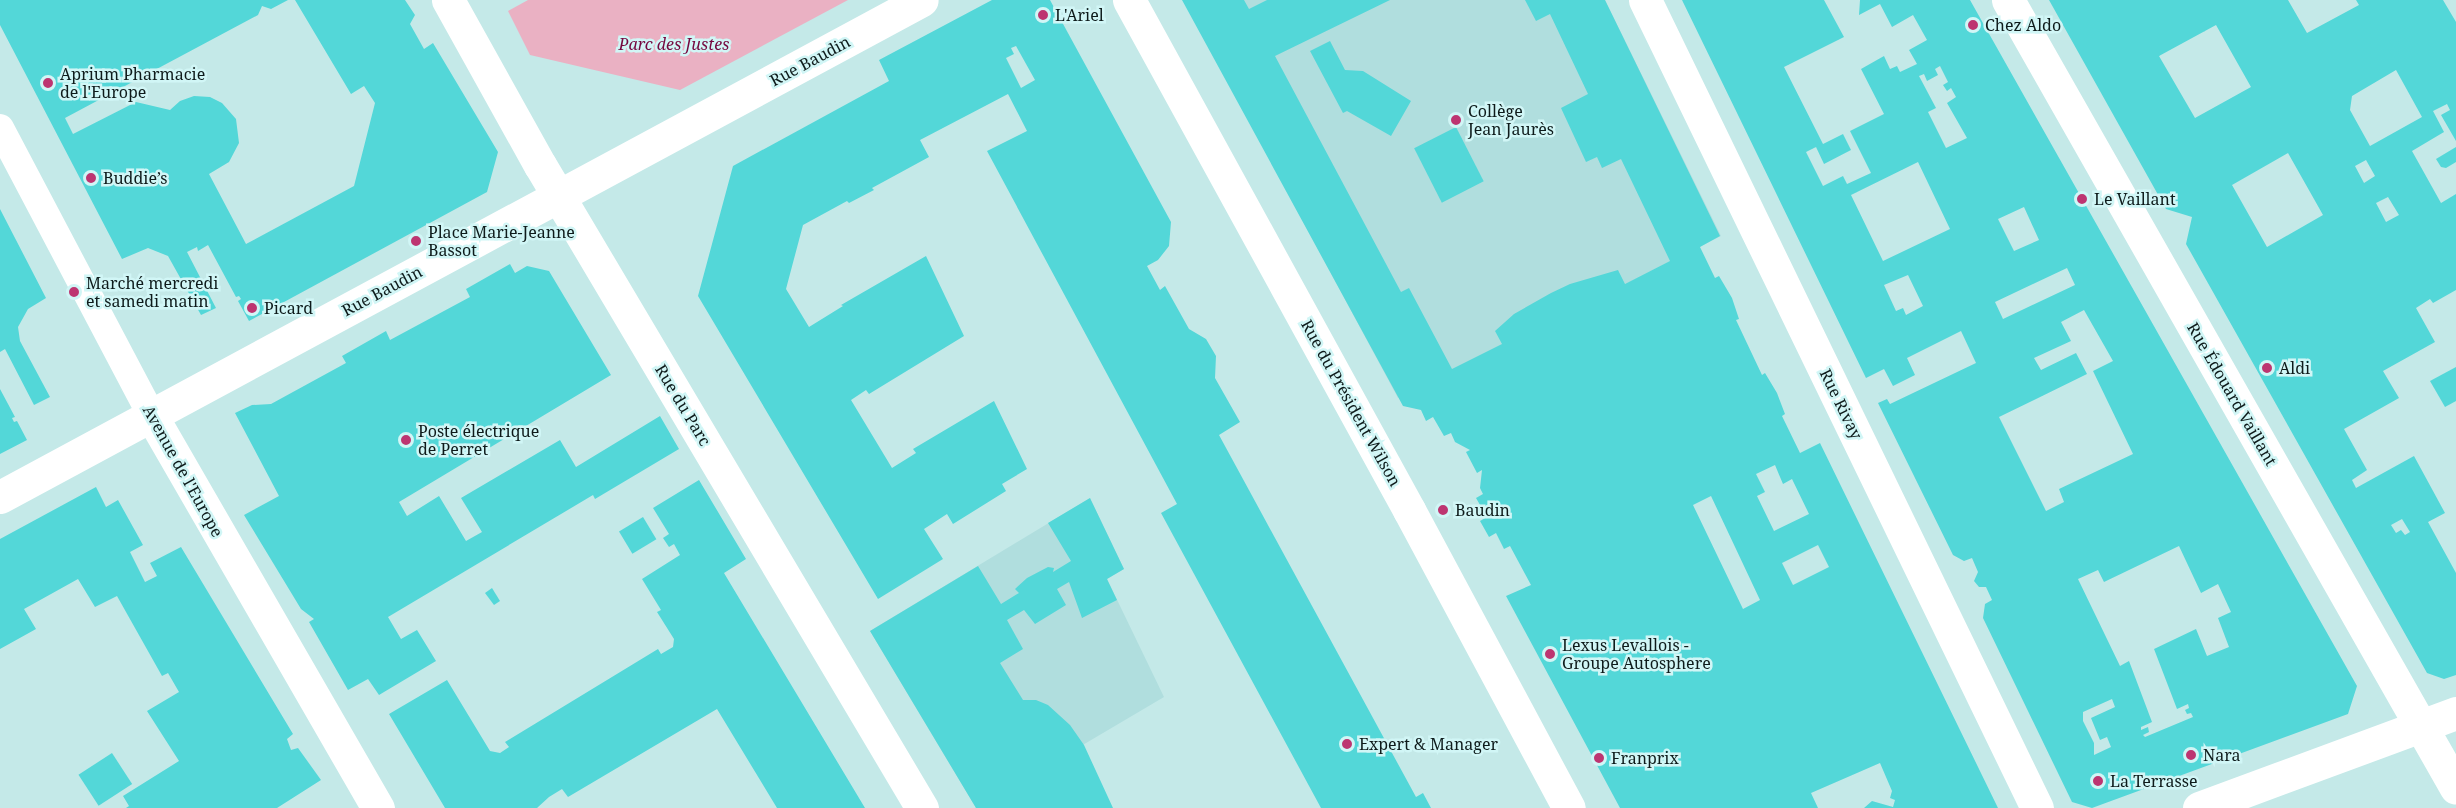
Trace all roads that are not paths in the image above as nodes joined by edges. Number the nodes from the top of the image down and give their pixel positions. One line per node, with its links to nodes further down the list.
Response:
1 (448, 0): 7 (street, Rue du Parc)
2 (922, 0): 7 (street, Rue Baudin)
3 (1129, 0): 15 (street, Rue du Président Wilson)
4 (1645, 0): 16 (street, Rue Rivay)
5 (2008, 0): 11 (street, Rue Édouard Vaillant)
6 (0, 128): 8 (street, Avenue de l'Europe)
7 (559, 197): 8 (street, Rue Baudin); 14 (street, Rue du Parc)
8 (151, 415): 9 (street, Rue Baudin); 13 (street, Avenue de l'Europe)
9 (0, 497)
10 (2456, 713): 11 (street)
11 (2422, 726): 12 (street, Rue Édouard Vaillant); 17 (street)
12 (2456, 788)
13 (378, 808)
14 (922, 808)
15 (1569, 808)
16 (2037, 808)
17 (2199, 808)

